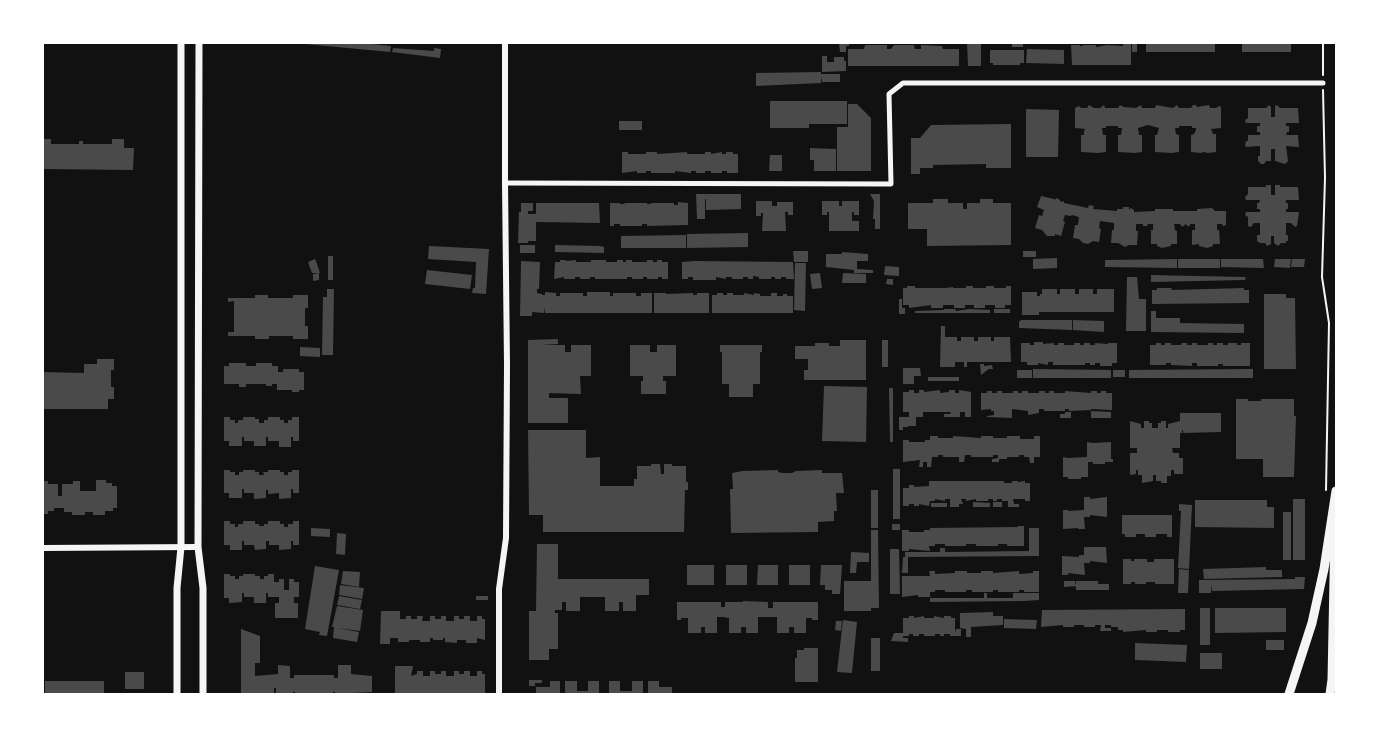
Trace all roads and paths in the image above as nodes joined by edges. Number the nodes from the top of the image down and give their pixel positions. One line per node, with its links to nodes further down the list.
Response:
1 (181, 42): 9 (main road)
2 (199, 42): 10 (main road)
3 (505, 42): 6 (street)
4 (1323, 42): 5 (path)
5 (1323, 83): 6 (street); 8 (path)
6 (504, 183): 14 (street)
7 (1336, 495): 15 (highway); 16 (highway)
8 (1326, 497)
9 (181, 547): 10 (street); 11 (street); 12 (main road)
10 (198, 547): 13 (main road)
11 (42, 548)
12 (177, 694)
13 (203, 694)
14 (499, 694)
15 (1289, 694)
16 (1330, 694)

